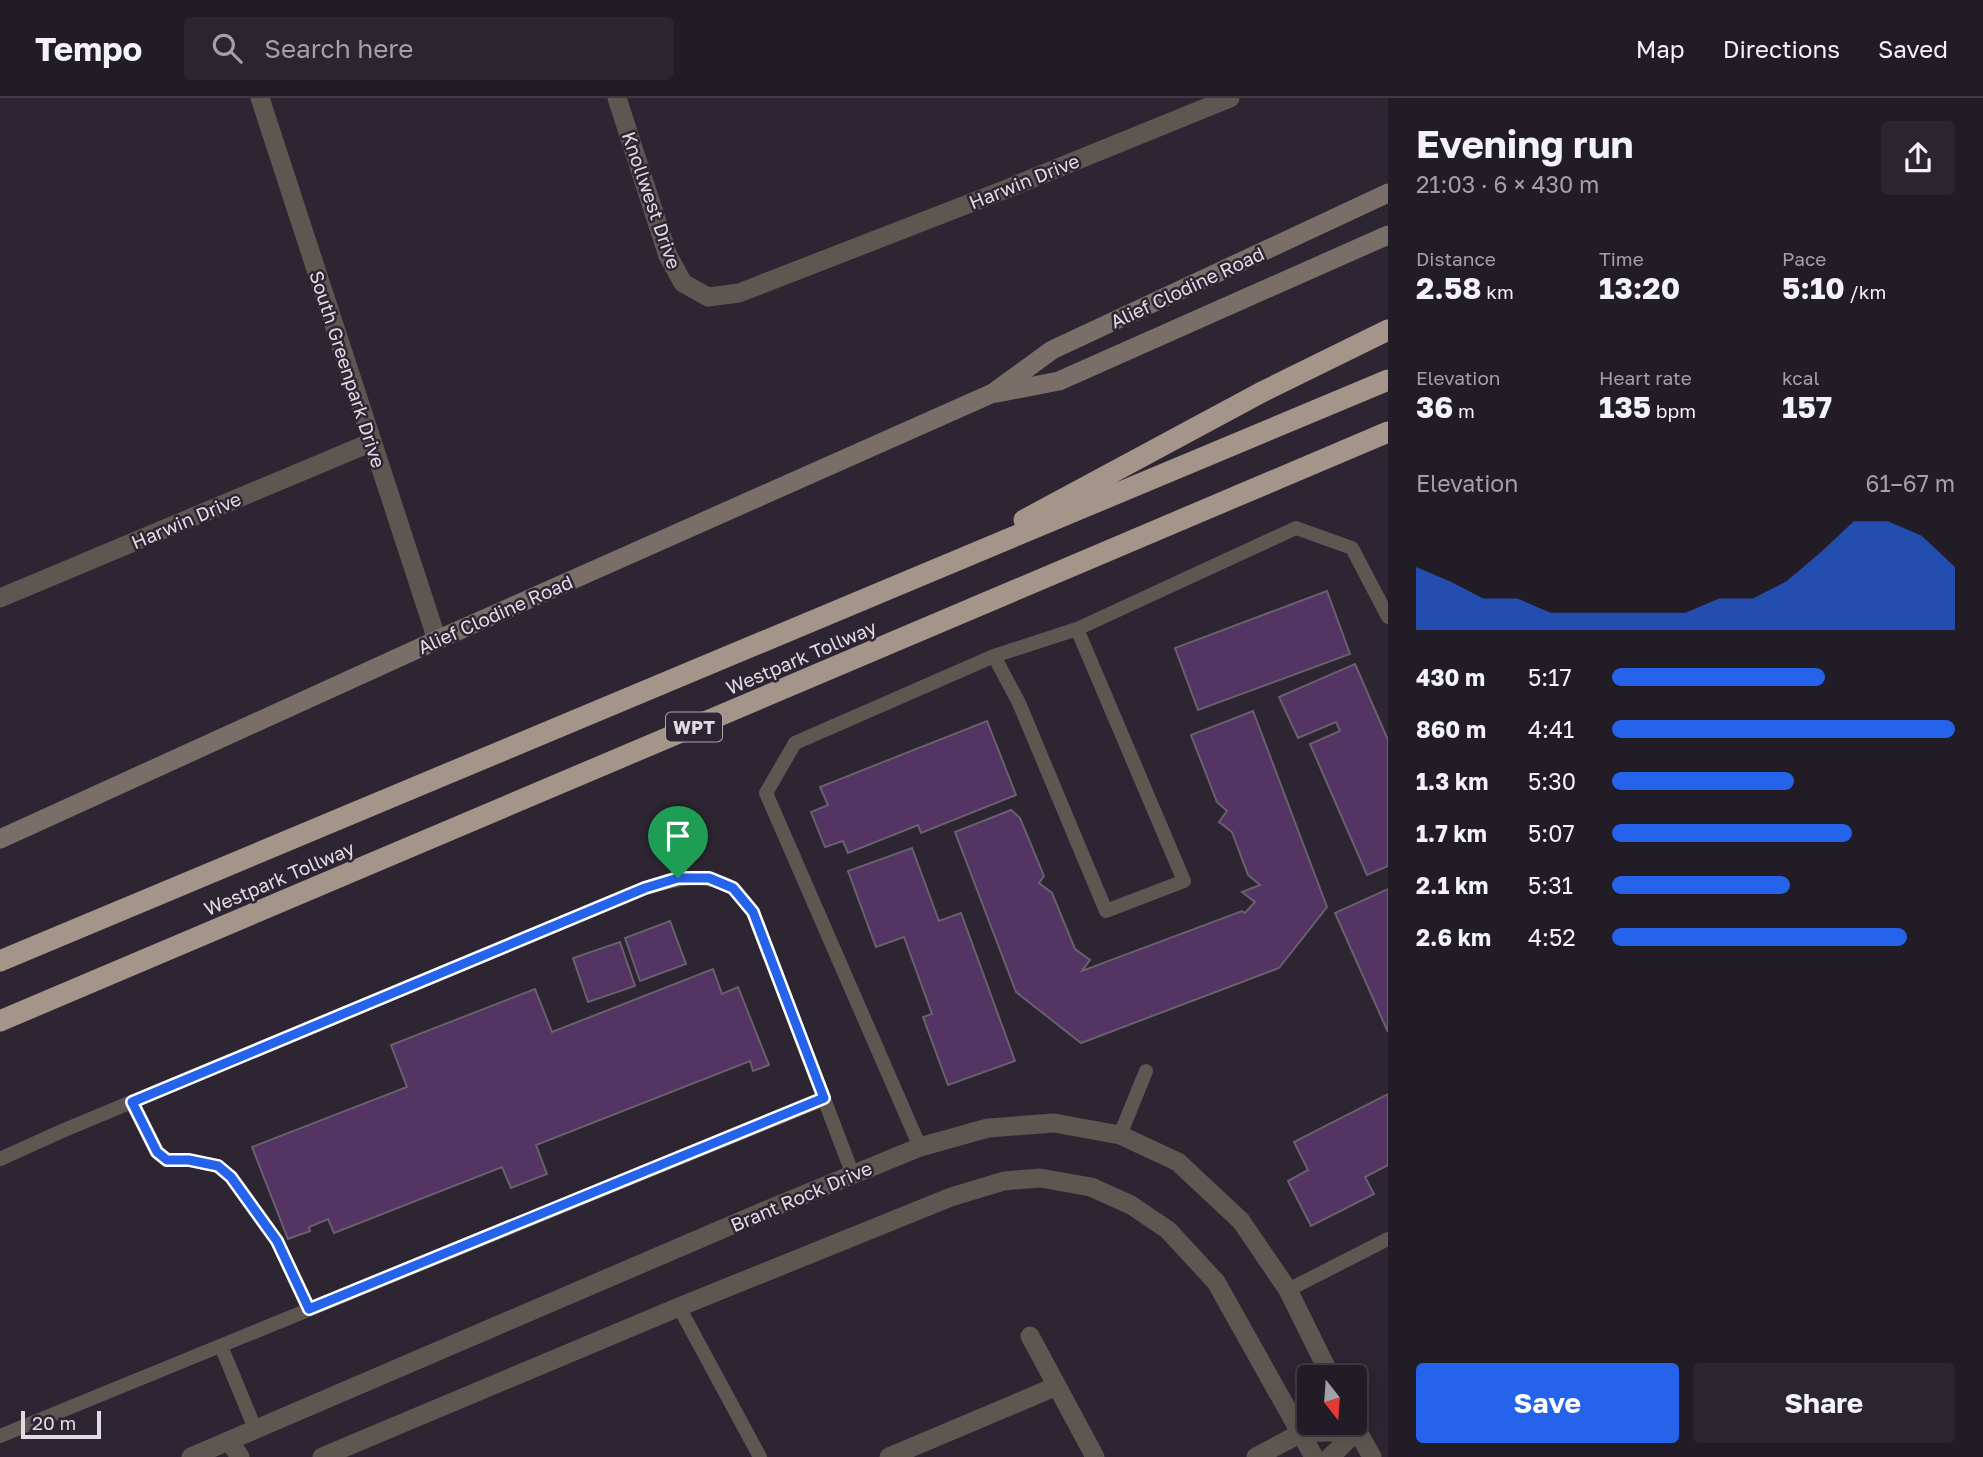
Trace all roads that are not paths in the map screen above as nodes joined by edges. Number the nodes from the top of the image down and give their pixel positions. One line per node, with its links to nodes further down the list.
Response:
1 (260, 98): 11 (street, South Greenpark Drive)
2 (617, 98): 6 (street, Knollwest Drive)
3 (1230, 98): 6 (street, Harwin Drive)
4 (1388, 193): 9 (main road, Alief Clodine Road)
5 (1388, 234): 9 (main road, Alief Clodine Road)
6 (817, 263)
7 (1388, 330): 12 (highway)
8 (1388, 380): 12 (highway, Westpark Tollway / WPT)
9 (993, 393): 16 (main road, Alief Clodine Road)
10 (1388, 432): 20 (highway, Westpark Tollway / WPT)
11 (372, 442): 13 (street, Harwin Drive); 16 (street, South Greenpark Drive)
12 (916, 578): 19 (highway, Westpark Tollway / WPT)
13 (0, 597)
14 (1388, 617): 15 (lane)
15 (1077, 629): 17 (lane); 17 (lane)
16 (437, 640): 18 (main road, Alief Clodine Road)
17 (994, 656): 25 (lane)
18 (0, 839)
19 (0, 961)
20 (0, 1021)
21 (1146, 1071): 24 (lane)
22 (824, 1098): 23 (lane); 27 (lane); 31 (lane)
23 (132, 1102): 26 (lane); 31 (lane)
24 (1120, 1135): 25 (street, Brant Rock Drive); 29 (street, Brant Rock Drive)
25 (920, 1147): 27 (street, Brant Rock Drive)
26 (0, 1159)
27 (853, 1175): 37 (street, Brant Rock Drive)
28 (1388, 1239): 29 (lane)
29 (1288, 1290): 34 (street, Brant Rock Drive)
30 (679, 1307): 36 (street); 45 (street); 46 (lane)
31 (309, 1309): 33 (lane)
32 (1030, 1336): 35 (street)
33 (221, 1346): 37 (lane); 42 (lane)
34 (1325, 1365)
35 (1057, 1386): 47 (street); 48 (street)
36 (1297, 1426)
37 (256, 1431): 43 (street, Brant Rock Drive)
38 (1297, 1435): 49 (street)
39 (1302, 1435): 50 (street)
40 (1348, 1435): 51 (street)
41 (1360, 1435): 52 (street)
42 (0, 1436)
43 (235, 1449): 44 (street, Brant Rock Drive)
44 (191, 1457)
45 (322, 1457)
46 (760, 1457)
47 (889, 1457)
48 (1095, 1457)
49 (1256, 1457)
50 (1314, 1457)
51 (1330, 1457)
52 (1372, 1457)

